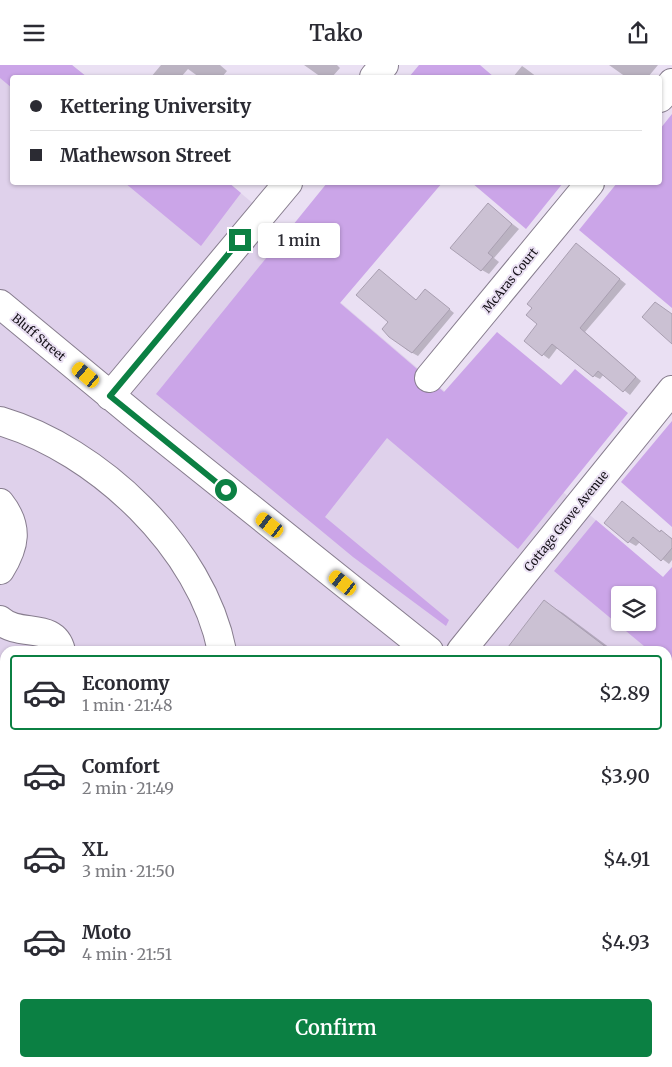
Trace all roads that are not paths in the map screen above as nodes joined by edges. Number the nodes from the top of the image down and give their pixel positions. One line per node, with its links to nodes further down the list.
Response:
1 (384, 65): 2 (street)
2 (376, 75)
3 (672, 83): 4 (street)
4 (662, 96)
5 (286, 185): 10 (street)
6 (588, 185): 8 (street, McAras Court)
7 (0, 304): 10 (street, Bluff Street)
8 (429, 378)
9 (672, 390): 18 (street, Cottage Grove Avenue)
10 (110, 396): 17 (street, Bluff Street)
11 (0, 421): 16 (street)
12 (0, 503): 13 (street)
13 (0, 570)
14 (0, 620): 15 (street)
15 (60, 646)
16 (220, 646)
17 (423, 646)
18 (464, 646)

